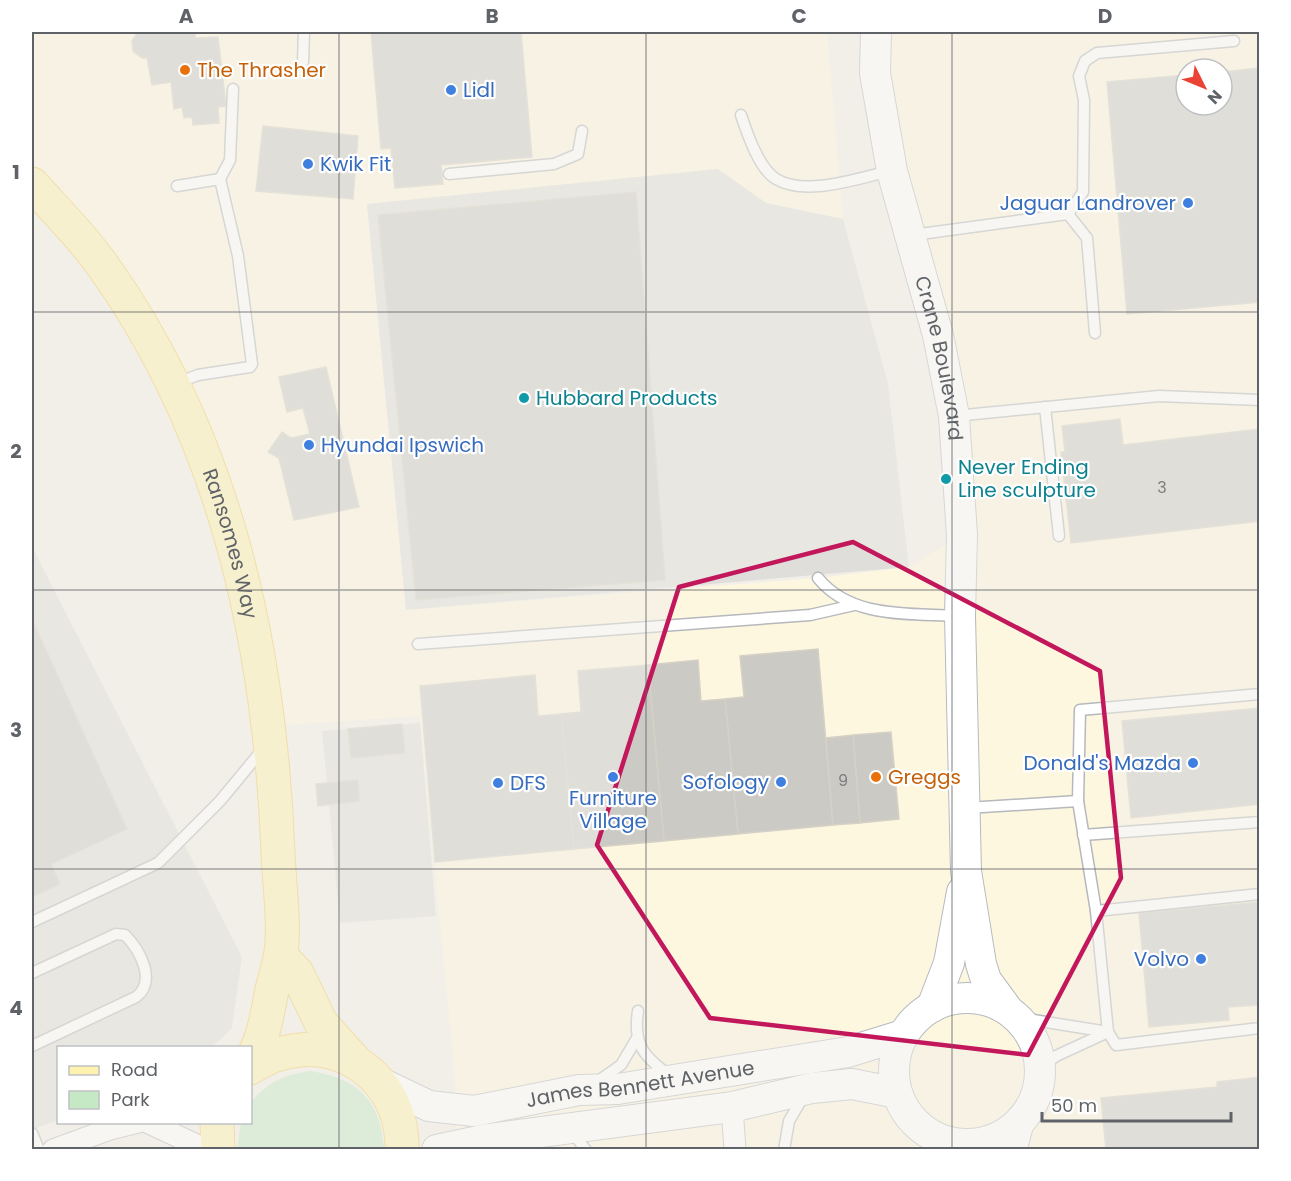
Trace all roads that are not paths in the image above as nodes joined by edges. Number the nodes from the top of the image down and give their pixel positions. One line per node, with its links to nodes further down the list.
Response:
1 (304, 32): 4 (lane)
2 (876, 32): 8 (street, Crane Boulevard)
3 (1234, 40): 13 (lane)
4 (303, 62)
5 (233, 89): 10 (lane)
6 (741, 115): 8 (lane)
7 (582, 131): 9 (lane)
8 (892, 171): 14 (street, Crane Boulevard)
9 (449, 174)
10 (220, 179): 12 (lane); 16 (lane)
11 (32, 184): 16 (main road, Ransomes Way)
12 (177, 186)
13 (1068, 214): 14 (lane); 15 (lane)
14 (908, 236): 19 (street, Crane Boulevard)
15 (1095, 333)
16 (174, 384): 26 (main road, Ransomes Way)
17 (1260, 400): 18 (lane)
18 (1045, 407): 19 (lane); 20 (lane)
19 (954, 416): 23 (street, Crane Boulevard)
20 (1059, 536)
21 (818, 578): 22 (lane)
22 (854, 604): 23 (lane); 24 (lane)
23 (960, 616): 28 (street, Crane Boulevard)
24 (418, 644)
25 (1260, 694): 27 (lane)
26 (271, 739): 34 (lane); 35 (main road, Ransomes Way)
27 (1078, 801): 28 (lane); 30 (lane)
28 (965, 808): 31 (street, Crane Boulevard)
29 (1260, 822): 30 (lane)
30 (1083, 835): 33 (lane)
31 (966, 871): 37 (street, Crane Boulevard); 39 (street, Crane Boulevard)
32 (1260, 894): 33 (lane)
33 (1096, 911): 41 (lane)
34 (32, 922)
35 (281, 956): 45 (main road, Ransomes Way); 46 (main road)
36 (32, 973): 44 (lane)
37 (932, 1007): 39 (street); 42 (street)
38 (638, 1011): 43 (lane)
39 (1012, 1014): 41 (lane); 48 (street)
40 (1260, 1028): 41 (lane)
41 (1108, 1032): 48 (lane)
42 (903, 1035): 49 (street, James Bennett Avenue); 53 (street)
43 (637, 1038): 49 (lane); 52 (lane)
44 (32, 1046)
45 (252, 1058)
46 (356, 1061): 47 (main road); 50 (main road)
47 (252, 1067)
48 (1040, 1068): 55 (street)
49 (674, 1079): 52 (street, James Bennett Avenue)
50 (381, 1083): 52 (street, James Bennett Avenue); 66 (main road)
51 (812, 1088): 53 (street, James Bennett Avenue); 54 (street, James Bennett Avenue); 69 (lane)
52 (579, 1090)
53 (897, 1094): 61 (street)
54 (732, 1107): 60 (street, James Bennett Avenue); 68 (street)
55 (1025, 1116): 61 (street); 70 (street)
56 (130, 1124): 63 (street)
57 (151, 1124): 64 (street)
58 (217, 1124): 65 (main road)
59 (32, 1133): 62 (lane)
60 (577, 1139): 67 (street, James Bennett Avenue)
61 (958, 1147)
62 (39, 1149)
63 (53, 1149)
64 (207, 1149)
65 (218, 1149)
66 (402, 1149)
67 (437, 1149)
68 (735, 1149)
69 (784, 1149)
70 (1016, 1149)

